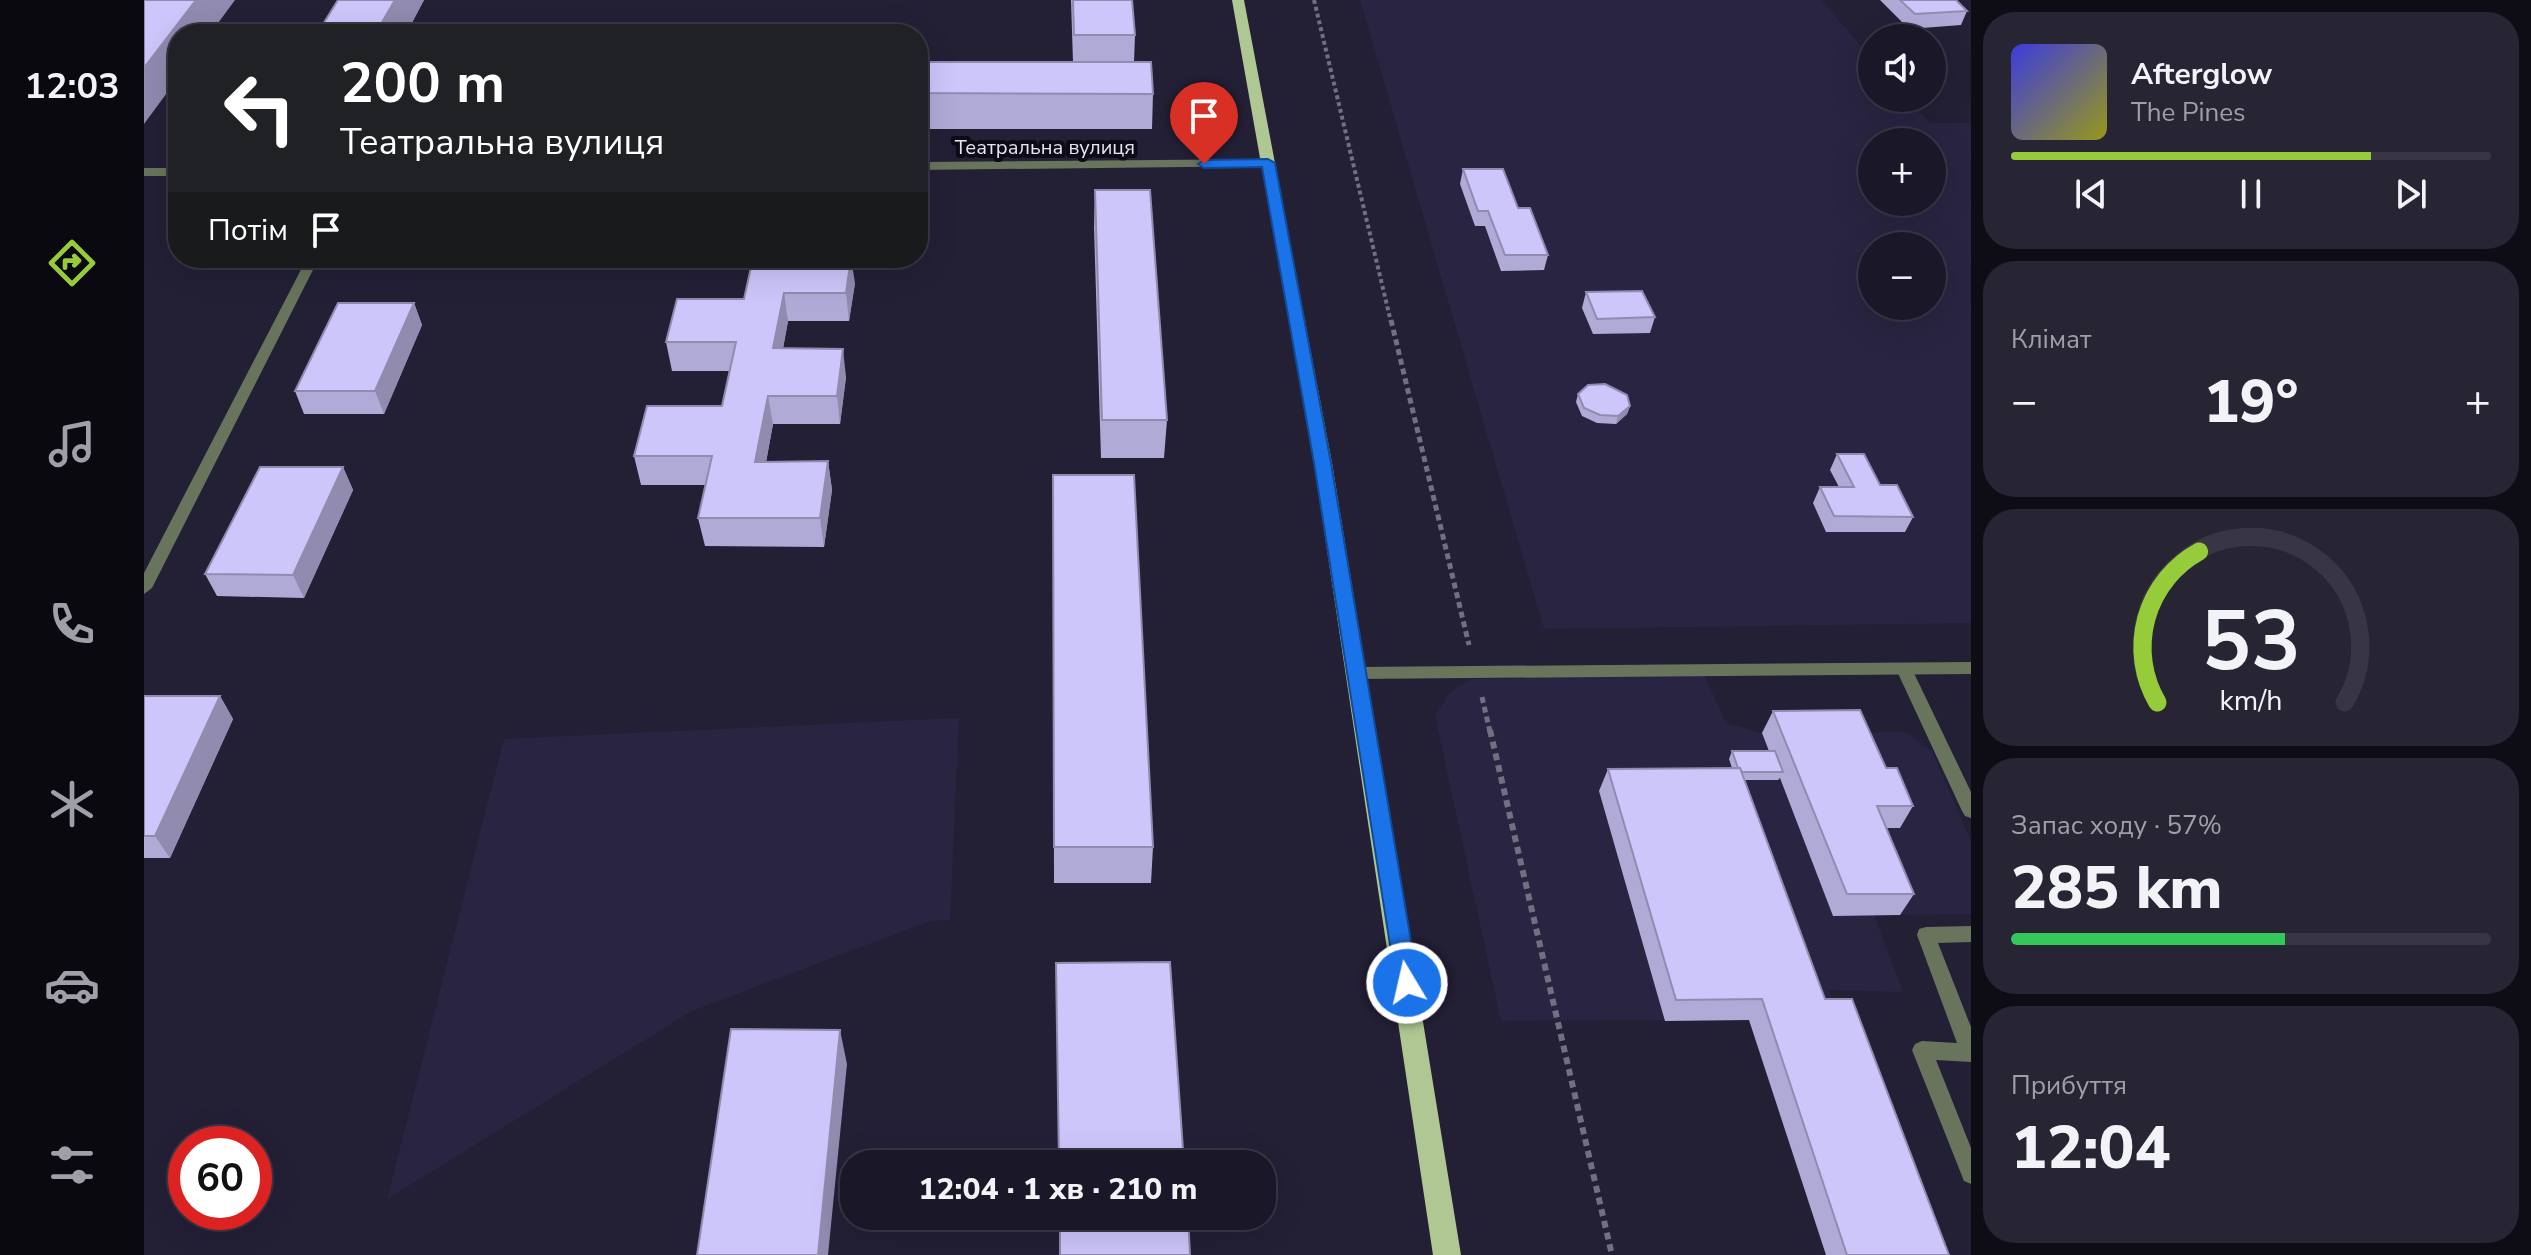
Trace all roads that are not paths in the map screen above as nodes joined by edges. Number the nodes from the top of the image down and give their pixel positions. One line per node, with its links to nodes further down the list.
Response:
1 (1238, 0): 2 (main road)
2 (1268, 163): 3 (street, Театральна вулиця); 10 (main road)
3 (928, 166)
4 (144, 172): 5 (street)
5 (168, 172)
6 (308, 268): 7 (street)
7 (144, 588)
8 (1971, 668): 9 (street)
9 (1904, 669): 10 (street); 11 (street)
10 (1357, 673): 14 (main road)
11 (1971, 811)
12 (1971, 934): 13 (street)
13 (1971, 1174)
14 (1447, 1255)

